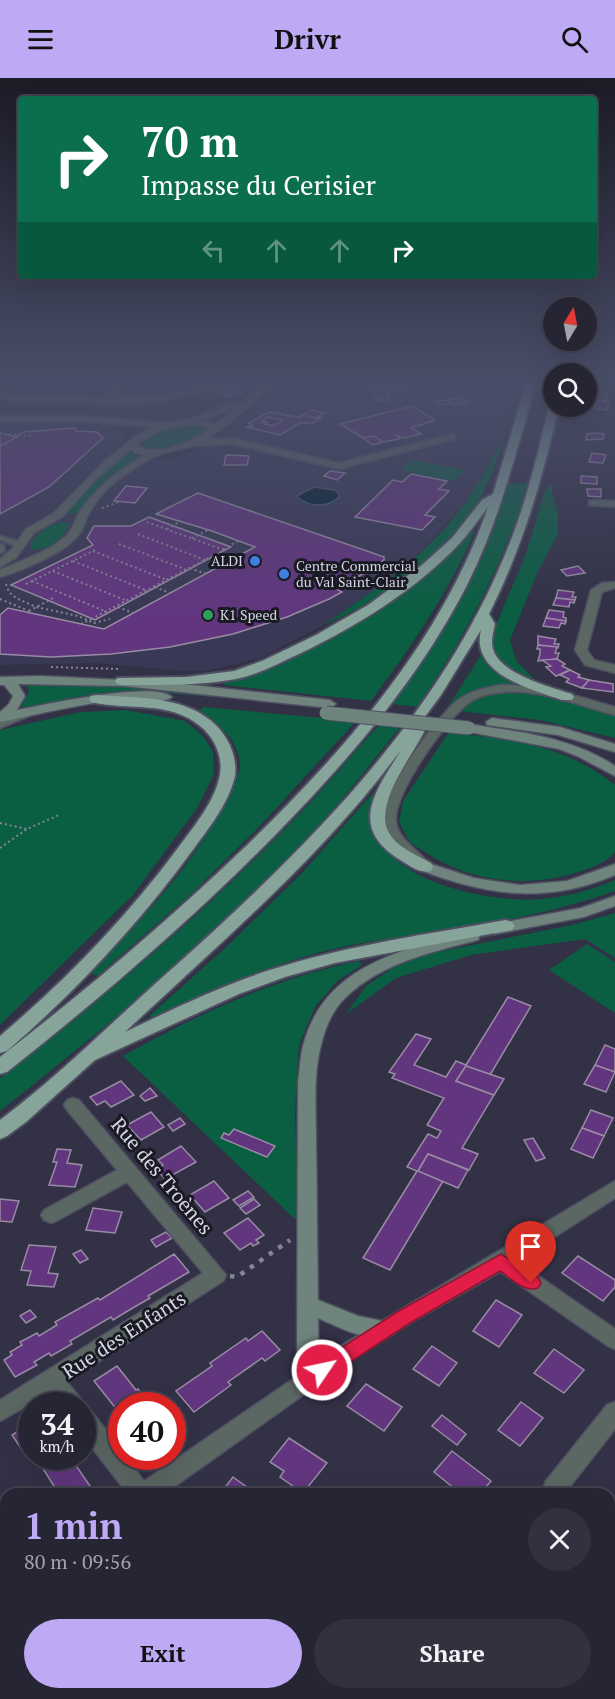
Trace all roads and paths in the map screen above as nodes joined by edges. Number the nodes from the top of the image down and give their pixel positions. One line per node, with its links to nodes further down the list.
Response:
1 (114, 460): 12 (street)
2 (144, 460): 15 (street)
3 (312, 460): 4 (street)
4 (368, 460)
5 (508, 460): 7 (highway)
6 (540, 460): 53 (highway)
7 (497, 496): 58 (highway); 79 (highway)
8 (119, 502): 11 (path)
9 (593, 503): 10 (street)
10 (615, 504)
11 (101, 509)
12 (52, 519): 15 (street); 24 (street)
13 (144, 520): 16 (path)
14 (181, 522): 16 (path)
15 (78, 523): 29 (street)
16 (167, 529): 20 (path)
17 (208, 530): 20 (path)
18 (138, 534): 31 (path)
19 (0, 538): 24 (lane)
20 (192, 538): 26 (path)
21 (238, 541): 26 (path)
22 (119, 544): 36 (path)
23 (0, 546): 27 (lane)
24 (20, 547): 29 (street); 34 (street)
25 (97, 549): 28 (path)
26 (223, 549): 30 (path)
27 (0, 551)
28 (93, 551): 33 (path); 40 (path)
29 (46, 554): 39 (street)
30 (215, 555): 31 (path); 32 (path)
31 (205, 560): 35 (path)
32 (231, 560)
33 (73, 561): 37 (path); 45 (path)
34 (0, 564)
35 (190, 568): 36 (path); 38 (path)
36 (187, 570): 40 (path)
37 (53, 571): 41 (path); 49 (path)
38 (206, 574)
39 (5, 577): 54 (path)
40 (167, 580): 44 (path)
41 (32, 581): 42 (path); 47 (path)
42 (26, 584)
43 (615, 585): 56 (street)
44 (154, 587): 45 (path); 46 (path)
45 (148, 591): 49 (path)
46 (170, 593)
47 (61, 594): 48 (path, bridge); 51 (path)
48 (0, 599)
49 (128, 601): 50 (path)
50 (118, 607): 51 (path); 52 (path)
51 (107, 612): 55 (path, bridge)
52 (134, 613)
53 (483, 615): 59 (highway); 61 (highway)
54 (110, 619)
55 (81, 624)
56 (615, 669)
57 (3, 680): 58 (main road); 65 (main road)
58 (122, 681): 62 (main road)
59 (567, 697): 63 (street); 73 (street)
60 (96, 699): 62 (main road); 64 (main road); 77 (highway)
61 (427, 706): 73 (highway); 78 (highway)
62 (328, 709): 66 (main road, bridge)
63 (615, 711)
64 (24, 712): 65 (street)
65 (0, 720)
66 (470, 724): 67 (main road); 68 (main road)
67 (615, 748)
68 (615, 772)
69 (59, 815): 71 (path)
70 (0, 823): 71 (path)
71 (27, 829): 72 (path)
72 (0, 848)
73 (425, 867): 74 (main road)
74 (615, 869)
75 (615, 901): 76 (main road)
76 (506, 926): 78 (highway); 88 (main road)
77 (0, 1046)
78 (84, 1058): 81 (highway)
79 (0, 1067)
80 (73, 1105): 82 (street, Rue des Troènes)
81 (0, 1131)
82 (129, 1172): 84 (street); 87 (street, Rue des Troènes)
83 (615, 1188): 86 (street)
84 (51, 1215)
85 (287, 1242): 87 (path)
86 (501, 1261): 89 (street); 90 (street)
87 (216, 1275): 92 (street, Rue des Enfants)
88 (309, 1305): 89 (main road); 91 (main road)
89 (386, 1329): 91 (street)
90 (615, 1340)
91 (308, 1379): 98 (street)
92 (53, 1380): 93 (street); 94 (street, Rue des Enfants)
93 (62, 1392)
94 (0, 1412)
95 (615, 1413): 99 (street)
96 (96, 1435): 97 (street)
97 (138, 1488)
98 (152, 1488)
99 (555, 1488)

